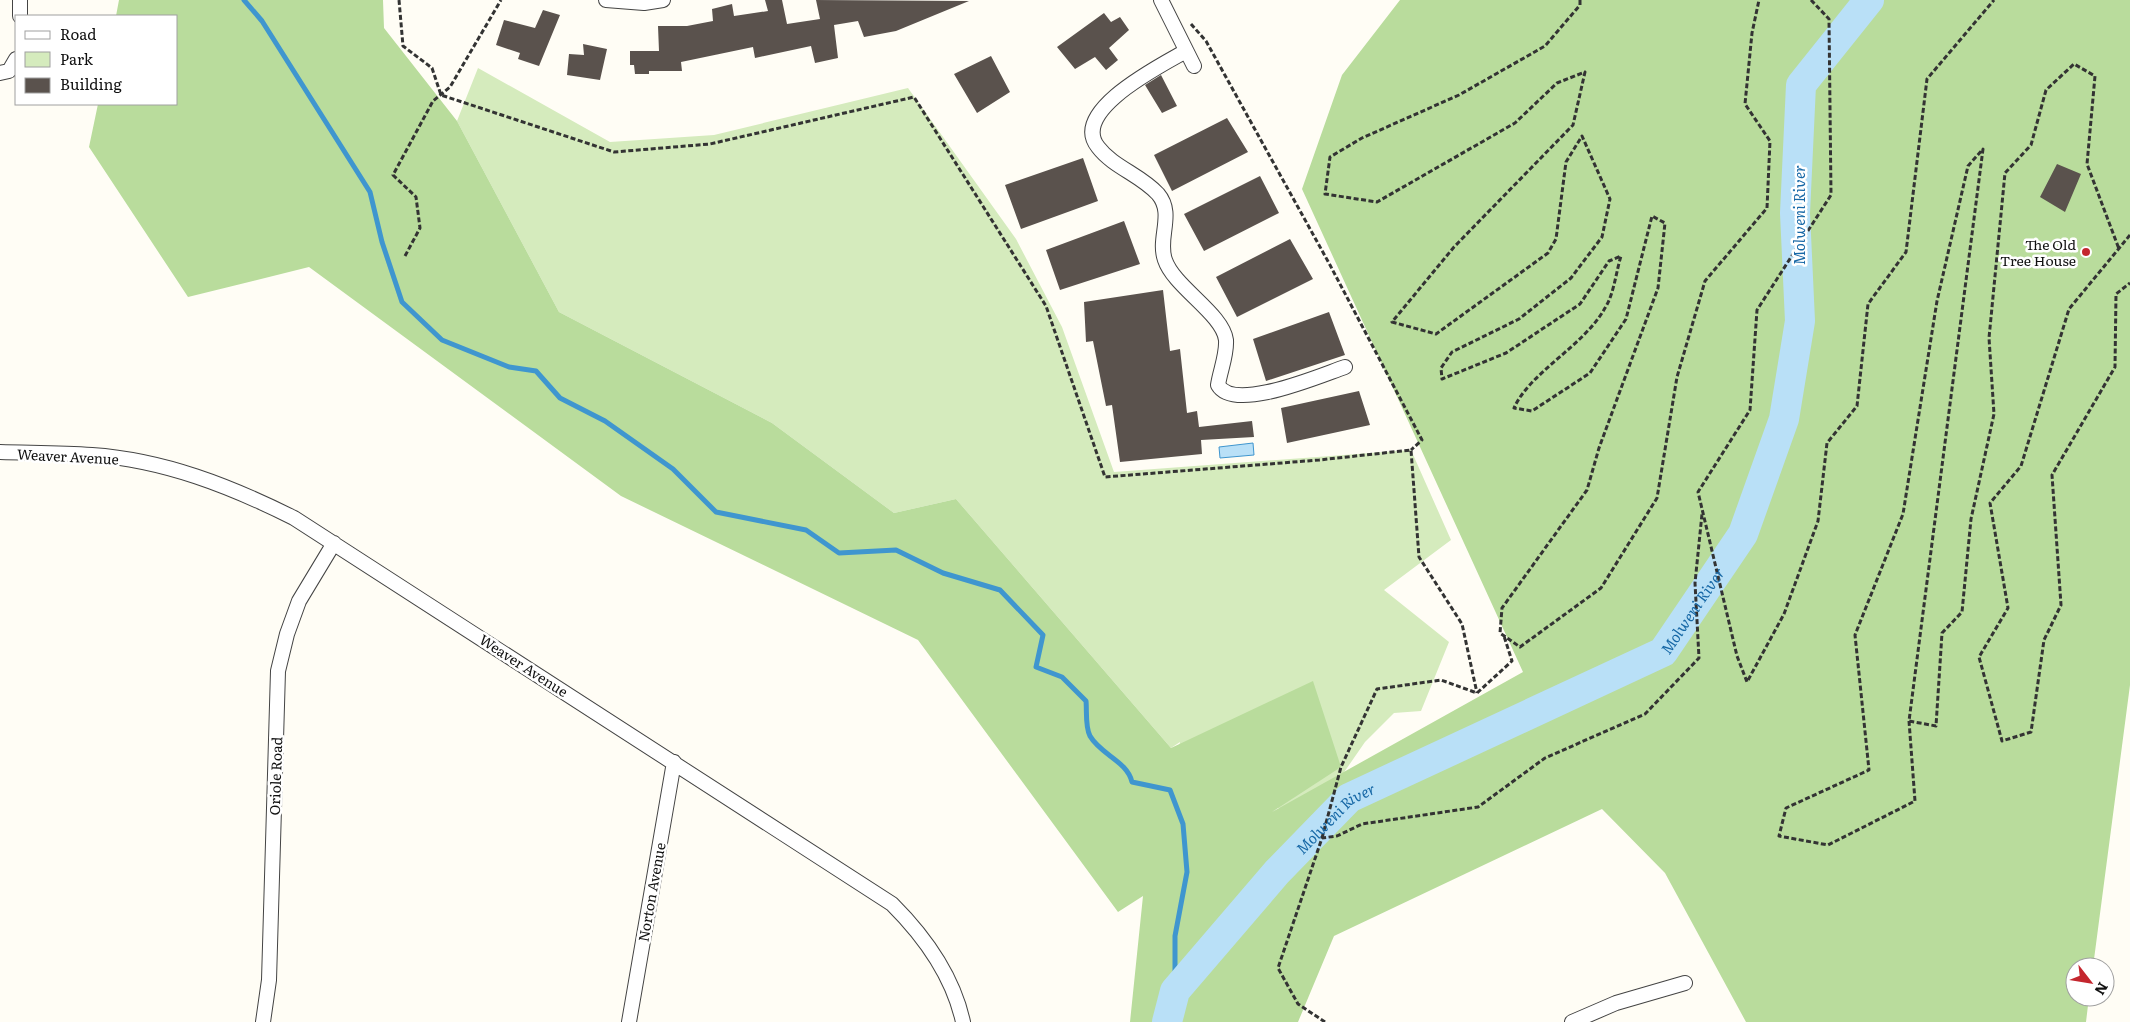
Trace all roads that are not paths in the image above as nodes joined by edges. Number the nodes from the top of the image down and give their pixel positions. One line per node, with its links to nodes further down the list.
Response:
1 (20, 0): 5 (street)
2 (606, 0): 3 (street)
3 (663, 0)
4 (1161, 0): 6 (street)
5 (20, 15)
6 (1186, 51): 8 (street); 10 (street)
7 (15, 61): 9 (street)
8 (1194, 66)
9 (0, 74)
10 (1345, 367)
11 (0, 452): 12 (street, Weaver Avenue)
12 (334, 543): 13 (street, Weaver Avenue); 15 (street, Oriole Road)
13 (674, 762): 16 (street, Norton Avenue); 17 (street, Weaver Avenue)
14 (1685, 983): 18 (street)
15 (263, 1022)
16 (629, 1022)
17 (963, 1022)
18 (1572, 1022)

